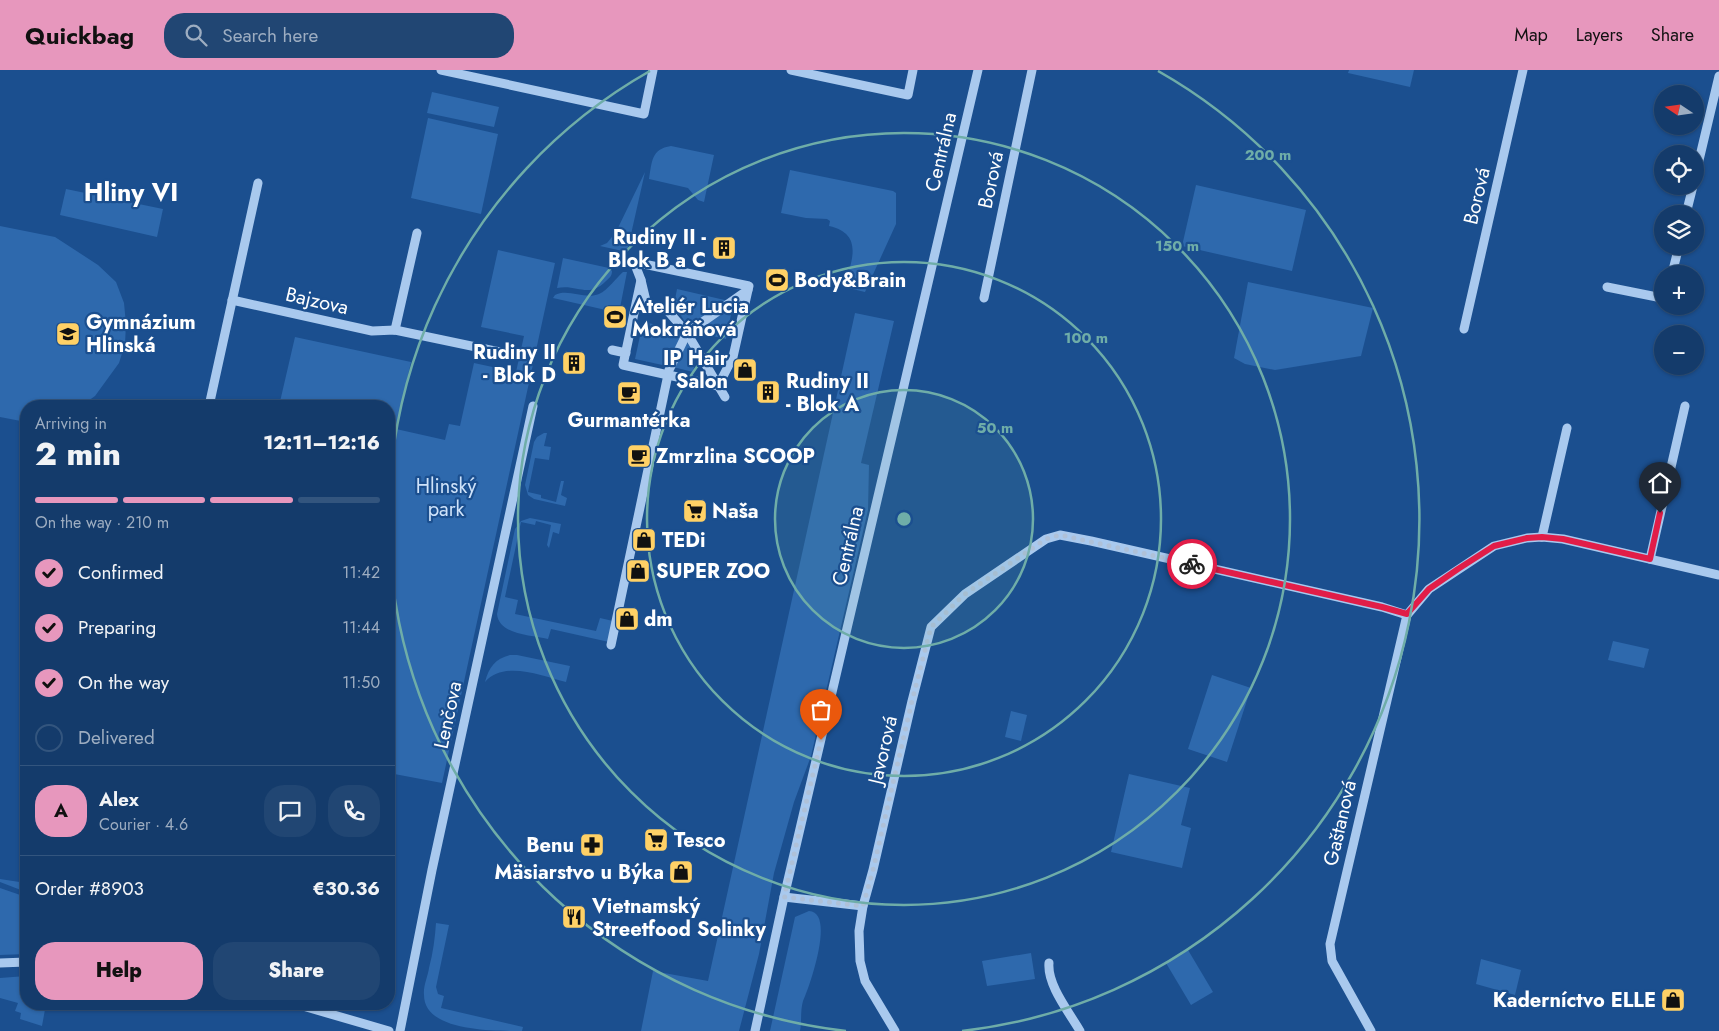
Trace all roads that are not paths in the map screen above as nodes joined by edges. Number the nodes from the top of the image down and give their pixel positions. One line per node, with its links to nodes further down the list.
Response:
1 (441, 70): 2 (street)
2 (653, 70)
3 (792, 70): 4 (street)
4 (914, 70)
5 (978, 70): 36 (street, Centrálna)
6 (1032, 70): 16 (street, Borová)
7 (1523, 70): 18 (street, Borová)
8 (1719, 76): 9 (street)
9 (1703, 145)
10 (258, 183): 17 (street)
11 (417, 233): 19 (street)
12 (641, 280): 14 (street); 20 (street); 22 (street)
13 (1607, 287): 15 (street)
14 (748, 290): 20 (street); 25 (street)
15 (1654, 296)
16 (984, 298)
17 (232, 300): 19 (street, Bajzova); 27 (street)
18 (1464, 329)
19 (395, 330): 23 (street, Bajzova)
20 (687, 333): 24 (street); 25 (street)
21 (612, 350): 22 (street)
22 (626, 353): 24 (street)
23 (514, 355)
24 (669, 375): 25 (street); 35 (street)
25 (718, 386): 26 (street)
26 (725, 397)
27 (210, 400)
28 (533, 406): 43 (street, Lenčova)
29 (1685, 406): 32 (street)
30 (1567, 428): 31 (street)
31 (1542, 537): 32 (street, Gaštanová); 34 (street, Gaštanová)
32 (1650, 559): 33 (street, Gaštanová)
33 (1719, 575)
34 (1407, 614): 37 (street, Javorová); 47 (street, Gaštanová)
35 (611, 645)
36 (784, 897): 37 (street); 44 (street, Centrálna)
37 (863, 906): 45 (street, Javorová)
38 (20, 962): 39 (street)
39 (0, 963)
40 (1049, 963): 46 (street)
41 (317, 1010): 42 (street)
42 (389, 1031)
43 (400, 1031)
44 (755, 1031)
45 (895, 1031)
46 (1080, 1031)
47 (1371, 1031)

